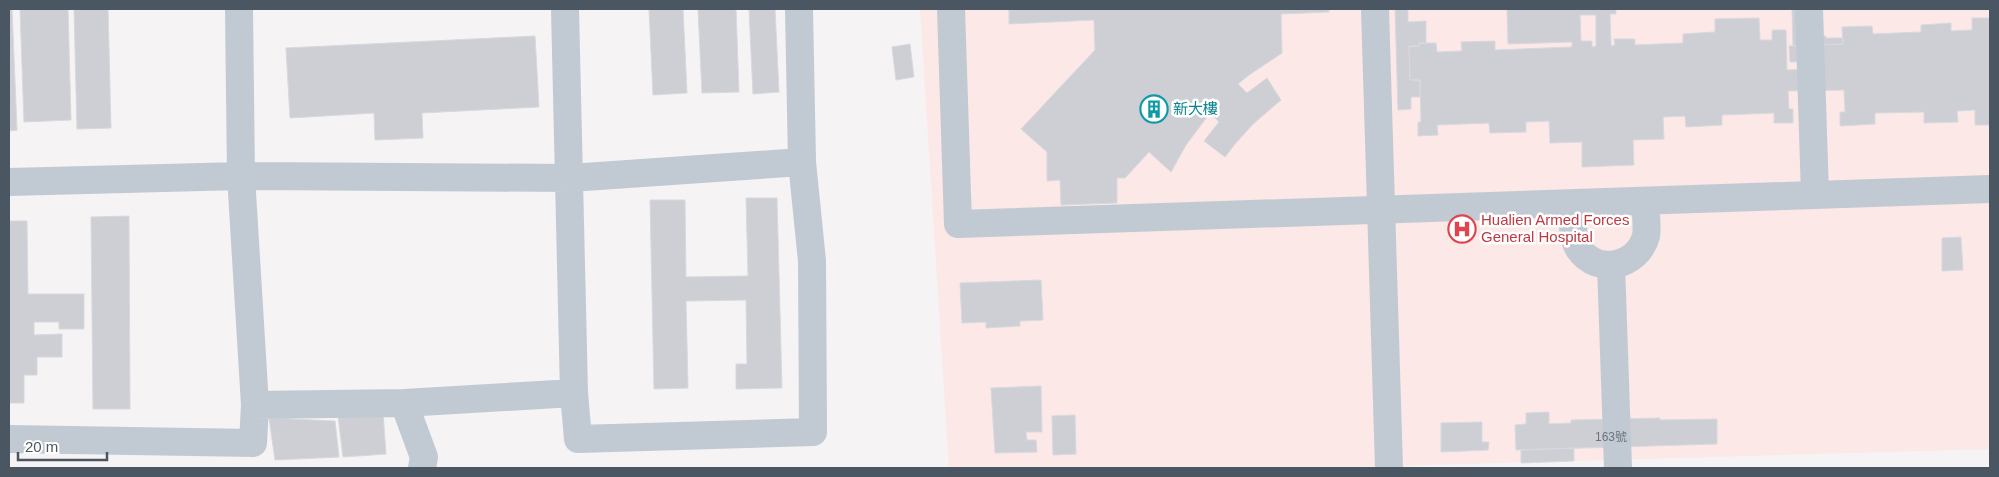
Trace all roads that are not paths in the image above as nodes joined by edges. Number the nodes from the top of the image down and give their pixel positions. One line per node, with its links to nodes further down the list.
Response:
1 (239, 9): 8 (lane)
2 (564, 9): 9 (lane)
3 (799, 9): 7 (lane)
4 (951, 9): 15 (lane)
5 (1375, 9): 15 (lane)
6 (1809, 9): 12 (lane)
7 (802, 162): 9 (lane); 17 (lane)
8 (241, 176): 9 (lane); 10 (lane); 19 (lane)
9 (570, 178): 17 (lane)
10 (9, 182)
11 (1990, 189): 12 (lane)
12 (1815, 195): 13 (lane)
13 (1645, 201): 14 (lane); 16 (lane)
14 (1573, 203): 15 (lane); 16 (lane)
15 (1381, 210): 22 (lane)
16 (1611, 265): 23 (lane)
17 (574, 393): 18 (lane)
18 (404, 403): 19 (lane); 21 (lane)
19 (255, 406): 20 (lane)
20 (9, 439)
21 (422, 468)
22 (1389, 468)
23 (1618, 468)

